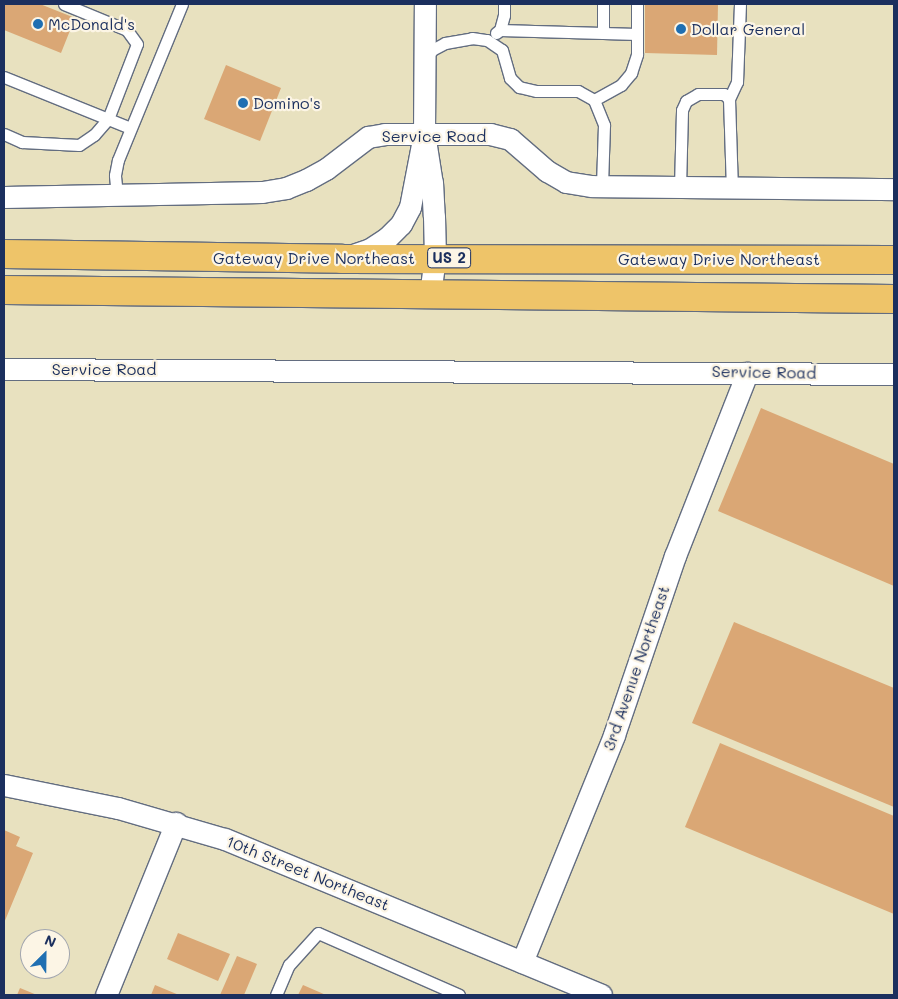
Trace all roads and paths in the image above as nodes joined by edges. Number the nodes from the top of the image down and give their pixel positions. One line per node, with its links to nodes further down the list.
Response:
1 (64, 4): 16 (lane)
2 (182, 4): 17 (lane)
3 (425, 4): 12 (street)
4 (504, 4): 8 (lane)
5 (603, 4): 9 (lane)
6 (637, 4): 10 (lane)
7 (740, 4): 14 (lane)
8 (500, 30): 9 (lane); 11 (lane)
9 (603, 33): 10 (lane)
10 (637, 34): 15 (lane)
11 (486, 40): 12 (lane); 15 (lane)
12 (424, 60): 19 (street)
13 (4, 77): 16 (lane)
14 (729, 99): 21 (lane); 22 (lane)
15 (594, 100): 20 (lane)
16 (108, 119): 17 (lane); 18 (lane)
17 (130, 128): 24 (lane)
18 (4, 134)
19 (424, 134): 20 (street, Service Road); 24 (street, Service Road); 27 (street); 28 (street)
20 (602, 186): 21 (street, Service Road)
21 (680, 187): 22 (street, Service Road)
22 (732, 188): 23 (street, Service Road)
23 (894, 189)
24 (117, 195): 25 (street, Service Road)
25 (4, 198)
26 (4, 254): 28 (highway, Gateway Drive Northeast / US 2)
27 (435, 258): 28 (highway, Gateway Drive Northeast / US 2); 29 (highway, Gateway Drive Northeast / US 2); 31 (street)
28 (342, 259)
29 (894, 260)
30 (4, 290): 31 (highway, Gateway Drive Northeast / US 2)
31 (430, 292): 32 (highway, Gateway Drive Northeast / US 2)
32 (894, 298)
33 (4, 369): 34 (street, Service Road)
34 (747, 373): 35 (street, Service Road); 38 (street, 3rd Avenue Northeast)
35 (894, 374)
36 (4, 785): 37 (street, 10th Street Northeast)
37 (176, 823): 38 (street, 10th Street Northeast); 39 (street)
38 (522, 962): 42 (street, 10th Street Northeast)
39 (106, 995)
40 (276, 995): 41 (lane)
41 (459, 995)
42 (601, 995)

